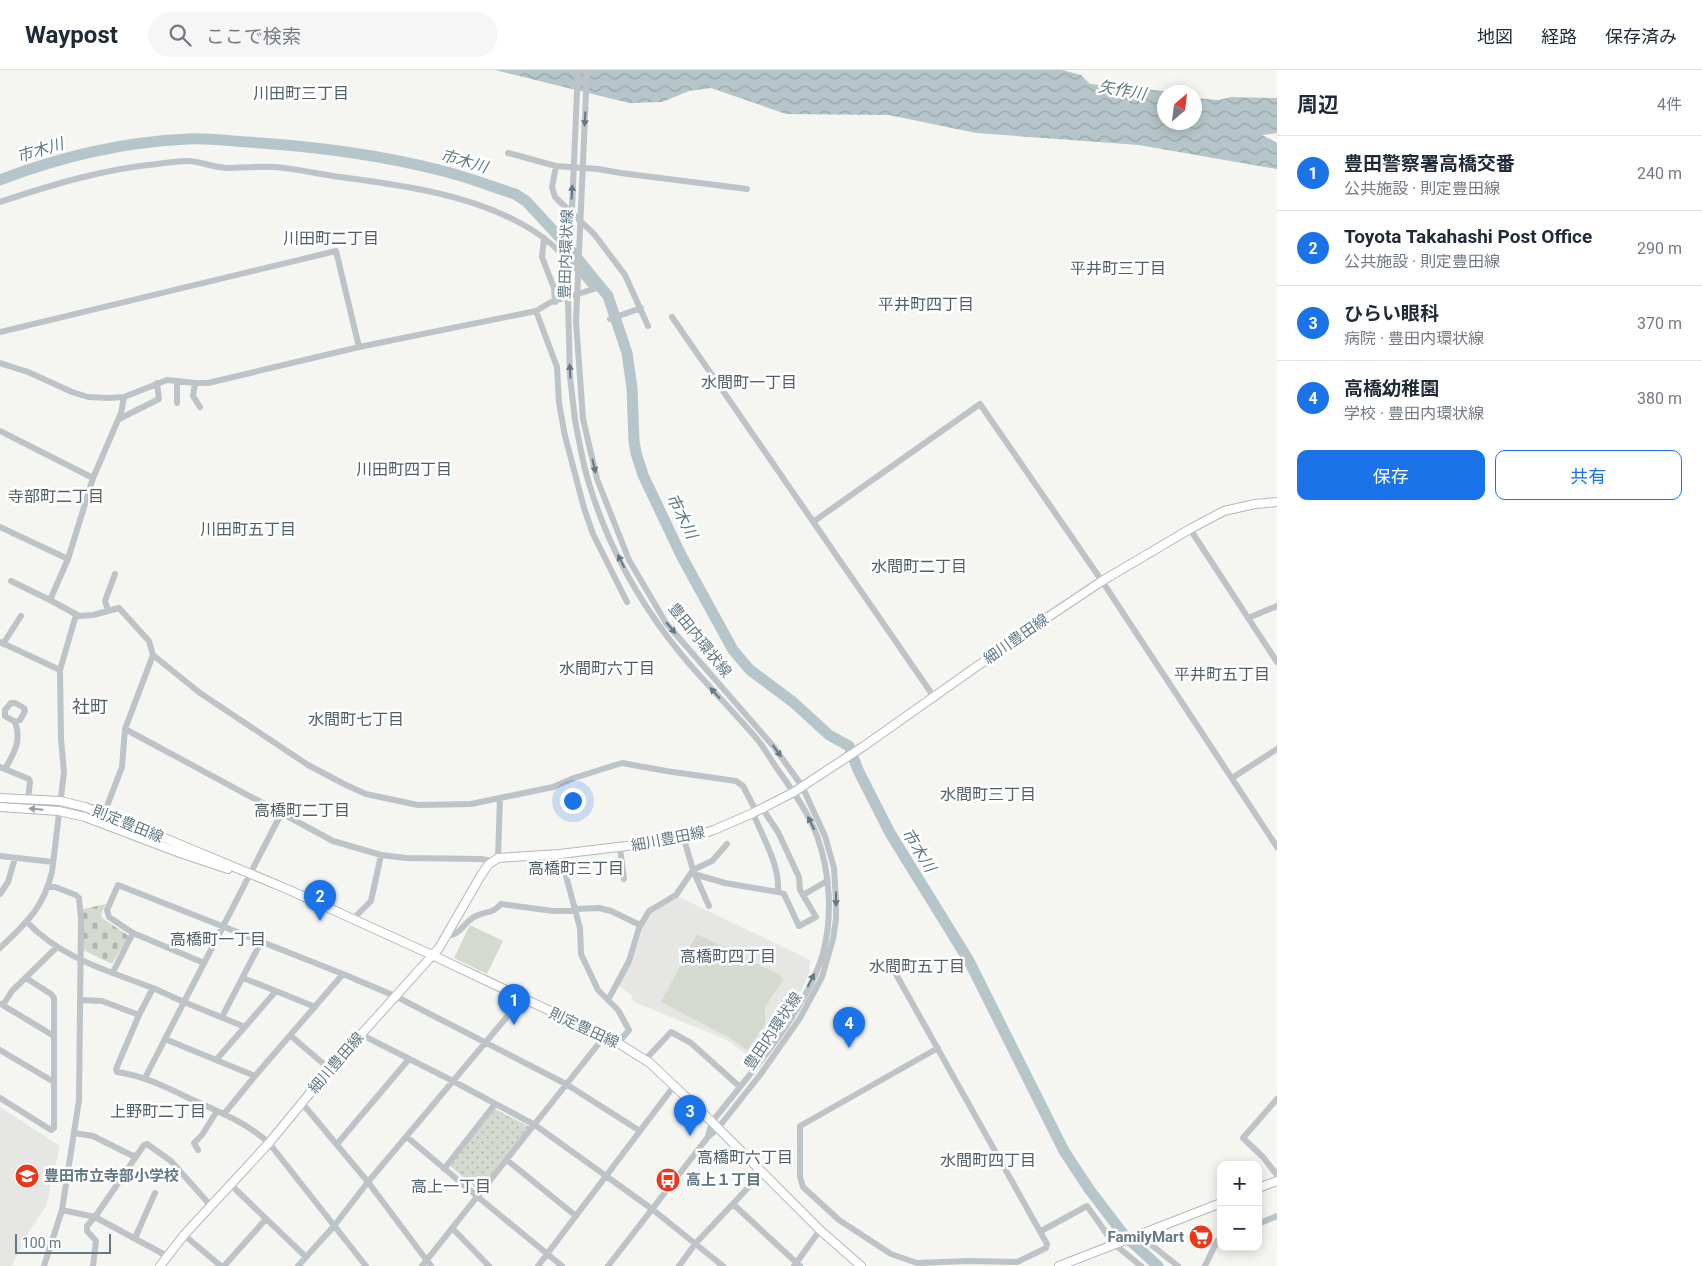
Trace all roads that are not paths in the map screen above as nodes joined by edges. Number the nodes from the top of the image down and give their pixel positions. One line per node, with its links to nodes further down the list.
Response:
1 (578, 70): 52 (street, 豊田内環状線, one-way to 1, bridge)
2 (587, 70): 51 (street, 豊田内環状線, one-way to 51, bridge)
3 (508, 153): 4 (street)
4 (556, 166): 5 (street); 9 (street)
5 (747, 188)
6 (0, 202): 7 (street)
7 (544, 238): 8 (street); 8 (street)
8 (555, 302): 10 (street)
9 (641, 308): 12 (street); 13 (street)
10 (536, 311): 15 (street); 35 (street)
11 (672, 317): 27 (street)
12 (610, 319)
13 (648, 326)
14 (0, 332): 15 (street)
15 (359, 347): 19 (street)
16 (0, 363): 20 (street)
17 (177, 381): 18 (street); 19 (street); 21 (street)
18 (157, 383): 20 (street); 23 (street)
19 (195, 384): 22 (street)
20 (124, 397): 23 (street)
21 (177, 403)
22 (200, 408)
23 (119, 419): 25 (street)
24 (0, 431): 25 (street)
25 (93, 478): 30 (street)
26 (1277, 502): 29 (main road, 細川豊田線)
27 (813, 522): 33 (street); 45 (street)
28 (0, 527): 30 (street)
29 (1190, 529): 33 (main road, 細川豊田線); 40 (street)
30 (68, 559): 34 (street)
31 (115, 574): 37 (street)
32 (11, 580): 34 (street)
33 (1102, 581): 45 (main road, 細川豊田線); 50 (street)
34 (50, 600): 38 (street)
35 (627, 602)
36 (1277, 606): 40 (street)
37 (108, 610): 38 (street); 42 (street)
38 (76, 615): 44 (street)
39 (20, 616): 41 (street)
40 (1248, 618): 43 (street)
41 (1, 643): 44 (street)
42 (153, 655): 47 (street); 54 (street)
43 (1277, 662)
44 (60, 670): 56 (street)
45 (934, 697): 51 (main road, 細川豊田線)
46 (16, 722): 49 (street)
47 (126, 729): 60 (street); 61 (street)
48 (1277, 749): 50 (street)
49 (2, 768): 55 (street)
50 (1232, 778): 64 (street)
51 (802, 786): 52 (main road, 細川豊田線); 138 (street, 豊田内環状線, one-way to 138)
52 (794, 792): 59 (main road, 細川豊田線); 75 (street, 豊田内環状線, one-way to 52)
53 (0, 798): 55 (main road, 則定豊田線)
54 (500, 798): 59 (street); 70 (street)
55 (28, 799): 56 (main road, 則定豊田線)
56 (60, 801): 58 (street); 60 (main road, 則定豊田線)
57 (0, 807): 58 (main road, 則定豊田線, one-way to 57)
58 (58, 811): 71 (street); 73 (main road, 則定豊田線)
59 (757, 811): 62 (main road, 細川豊田線); 77 (street); 79 (street)
60 (104, 814): 73 (main road, 則定豊田線)
61 (281, 814): 67 (street); 73 (street)
62 (684, 839): 65 (main road, 細川豊田線); 72 (street)
63 (727, 844): 72 (street)
64 (1277, 847)
65 (620, 848): 66 (main road, 細川豊田線); 74 (street)
66 (560, 854): 70 (main road, 細川豊田線); 81 (street)
67 (381, 855): 70 (street); 82 (street)
68 (0, 856): 69 (street)
69 (15, 858): 71 (street); 78 (street)
70 (496, 859): 87 (main road, 細川豊田線)
71 (53, 862): 76 (street)
72 (694, 872): 77 (street); 80 (street); 84 (street)
73 (249, 874): 82 (main road, 則定豊田線); 85 (street)
74 (624, 879)
75 (827, 881): 79 (street); 130 (street, 豊田内環状線, one-way to 75)
76 (49, 887): 83 (street); 92 (street)
77 (778, 892): 79 (street)
78 (0, 894)
79 (803, 895)
80 (709, 906)
81 (576, 909): 84 (street); 87 (street); 104 (street)
82 (353, 919): 91 (main road, 則定豊田線)
83 (27, 922): 89 (street); 90 (street)
84 (640, 925): 104 (street)
85 (223, 927): 86 (street); 88 (street); 93 (street)
86 (133, 933): 93 (street); 95 (street)
87 (446, 936): 91 (main road, 細川豊田線)
88 (260, 942): 96 (street); 98 (street)
89 (0, 948)
90 (56, 948): 92 (street); 97 (street)
91 (432, 955): 101 (main road, 細川豊田線); 102 (main road, 則定豊田線)
92 (80, 960): 95 (street); 103 (street)
93 (204, 963): 105 (street)
94 (892, 967): 118 (street)
95 (113, 972): 99 (street)
96 (343, 974): 101 (street); 107 (street)
97 (26, 978): 106 (street); 112 (street)
98 (243, 978): 100 (street); 109 (street)
99 (153, 988): 105 (street); 108 (street)
100 (276, 991): 107 (street); 110 (street)
101 (395, 996): 111 (main road, 細川豊田線); 116 (street)
102 (522, 999): 114 (main road, 則定豊田線); 116 (street)
103 (80, 1000): 108 (street); 140 (street)
104 (608, 1000): 117 (street)
105 (184, 1002): 109 (street); 115 (street)
106 (2, 1004): 112 (street)
107 (315, 1007): 113 (street)
108 (139, 1015): 125 (street)
109 (222, 1017): 110 (street)
110 (245, 1027): 120 (street)
111 (360, 1034): 121 (street); 123 (main road, 細川豊田線)
112 (54, 1036): 127 (street)
113 (291, 1036): 123 (street); 124 (street)
114 (604, 1037): 117 (main road, 則定豊田線); 128 (street)
115 (165, 1039): 120 (street); 125 (street)
116 (486, 1042): 126 (street); 128 (street)
117 (618, 1043): 122 (main road, 則定豊田線)
118 (938, 1048): 170 (street); 170 (street)
119 (0, 1050): 127 (street)
120 (217, 1059): 124 (street)
121 (409, 1059): 126 (street); 143 (street)
122 (645, 1060): 129 (main road, 則定豊田線); 130 (street)
123 (329, 1070): 133 (main road, 細川豊田線)
124 (255, 1076): 136 (street)
125 (145, 1078): 135 (street)
126 (453, 1081): 134 (street); 141 (street)
127 (54, 1082): 131 (street)
128 (566, 1084): 137 (street); 139 (street)
129 (674, 1086): 138 (main road, 則定豊田線); 139 (street)
130 (740, 1087): 138 (street, 豊田内環状線)
131 (0, 1098)
132 (1277, 1099): 150 (street)
133 (302, 1102): 142 (main road, 細川豊田線); 143 (street)
134 (495, 1104): 137 (street); 147 (street)
135 (217, 1111): 136 (street); 144 (street)
136 (224, 1114): 142 (street)
137 (535, 1125): 146 (street); 149 (street)
138 (715, 1125): 148 (main road, 則定豊田線); 160 (street, 豊田内環状線)
139 (640, 1131): 149 (street)
140 (74, 1133): 145 (street); 161 (street)
141 (407, 1137): 147 (street); 152 (street)
142 (269, 1143): 153 (main road, 細川豊田線); 167 (street)
143 (337, 1144): 152 (street)
144 (198, 1150)
145 (136, 1155): 159 (street); 164 (street)
146 (507, 1160): 156 (street); 162 (street)
147 (444, 1169): 156 (street)
148 (762, 1173): 157 (street); 169 (main road, 則定豊田線)
149 (606, 1176): 160 (street); 162 (street)
150 (1277, 1176)
151 (1277, 1181): 154 (main road)
152 (368, 1182): 167 (street); 180 (street)
153 (231, 1185): 159 (main road, 細川豊田線); 165 (street)
154 (1262, 1187)
155 (155, 1193): 173 (street)
156 (478, 1197): 168 (street); 177 (street)
157 (733, 1204): 175 (street); 181 (street)
158 (1217, 1205): 171 (main road)
159 (211, 1206): 172 (main road, 細川豊田線)
160 (652, 1209): 175 (street); 191 (street, 豊田内環状線)
161 (62, 1210): 164 (street); 182 (street)
162 (576, 1216): 177 (street)
163 (1277, 1216): 166 (street)
164 (95, 1217): 173 (street); 183 (street)
165 (266, 1219): 179 (street); 185 (street)
166 (1262, 1222)
167 (334, 1226): 179 (street); 187 (street)
168 (452, 1228): 180 (street); 188 (street)
169 (820, 1230): 181 (street); 194 (main road, 則定豊田線)
170 (1041, 1231): 176 (street)
171 (1140, 1234): 176 (main road); 197 (street)
172 (184, 1235): 178 (main road, 細川豊田線); 185 (street)
173 (135, 1238): 178 (street)
174 (1217, 1241): 198 (street)
175 (695, 1244): 192 (street); 193 (street)
176 (1114, 1244): 195 (main road); 196 (street)
177 (547, 1254): 189 (street); 190 (street)
178 (168, 1256): 184 (main road, 細川豊田線)
179 (306, 1257): 186 (street)
180 (427, 1264)
181 (797, 1265)
182 (44, 1266)
183 (93, 1266)
184 (160, 1266)
185 (223, 1266)
186 (298, 1266)
187 (366, 1266)
188 (489, 1266)
189 (538, 1266)
190 (562, 1266)
191 (608, 1266)
192 (679, 1266)
193 (723, 1266)
194 (861, 1266)
195 (1059, 1266)
196 (1142, 1266)
197 (1178, 1266)
198 (1205, 1266)

